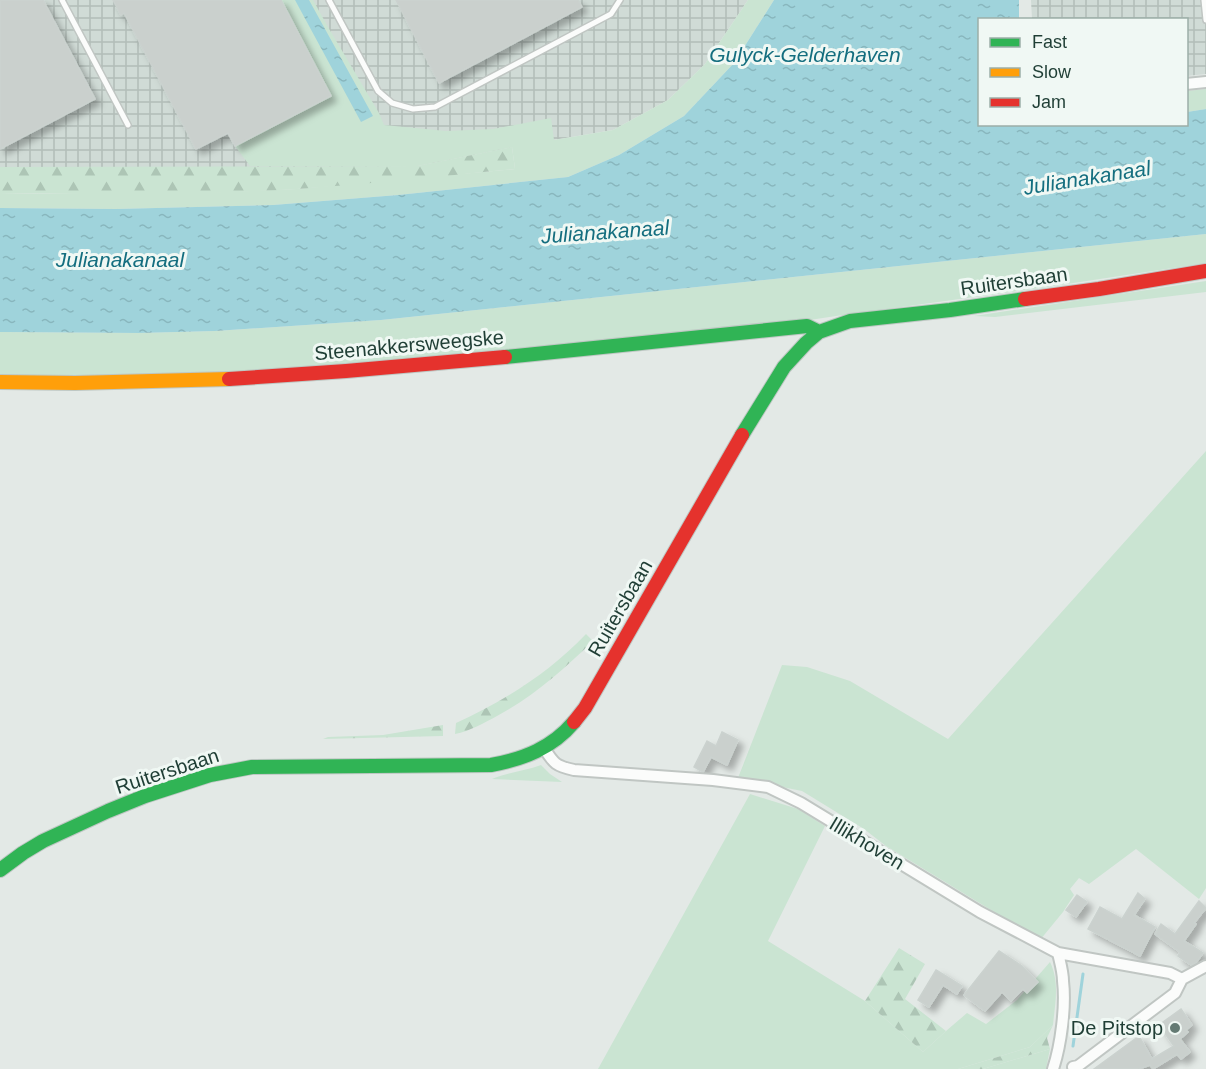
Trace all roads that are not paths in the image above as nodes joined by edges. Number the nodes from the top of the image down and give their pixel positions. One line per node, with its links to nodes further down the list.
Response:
1 (62, 0): 8 (lane)
2 (329, 0): 3 (lane)
3 (620, 0)
4 (1204, 0): 5 (lane)
5 (1206, 20)
6 (1206, 82): 7 (street)
7 (1188, 84)
8 (128, 125)
9 (1206, 271): 10 (street, Ruitersbaan)
10 (819, 332): 11 (street, Steenakkersweegske); 12 (street, Ruitersbaan)
11 (0, 382)
12 (544, 748): 13 (street, Ruitersbaan); 14 (street, Illikhoven)
13 (0, 870)
14 (1058, 953): 16 (street, Illikhoven); 18 (street)
15 (1206, 966): 16 (street)
16 (1182, 979): 17 (street)
17 (1072, 1067)
18 (1053, 1069)

